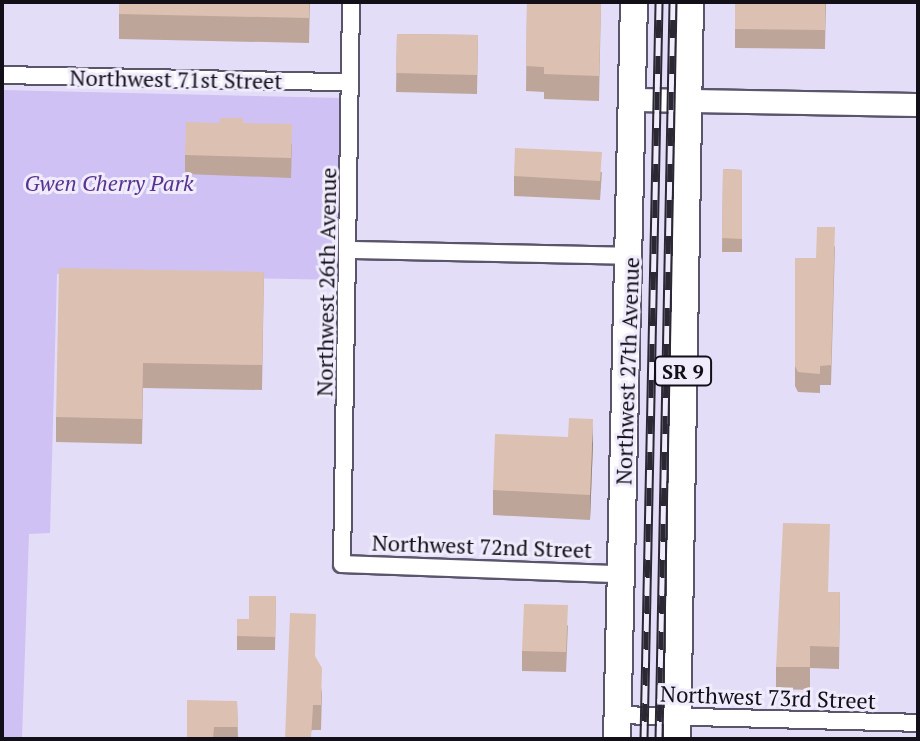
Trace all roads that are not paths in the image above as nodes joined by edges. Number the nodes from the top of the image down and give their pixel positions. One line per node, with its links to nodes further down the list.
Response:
1 (351, 2): 5 (street, Northwest 26th Avenue)
2 (634, 2): 6 (main road, Northwest 27th Avenue / SR 9)
3 (690, 2): 7 (main road, SR 9)
4 (2, 75): 5 (street, Northwest 71st Street)
5 (350, 82): 9 (street, Northwest 26th Avenue)
6 (634, 100): 7 (street); 10 (main road, Northwest 27th Avenue / SR 9)
7 (688, 100): 8 (street); 15 (main road, SR 9)
8 (918, 105)
9 (350, 250): 10 (street); 11 (street, Northwest 26th Avenue)
10 (630, 256): 12 (main road, Northwest 27th Avenue / SR 9)
11 (342, 564): 12 (street, Northwest 72nd Street)
12 (619, 574): 14 (main road, Northwest 27th Avenue / SR 9)
13 (918, 723): 15 (street, Northwest 73rd Street)
14 (617, 727): 15 (street, Northwest 73rd Street)
15 (677, 727)

